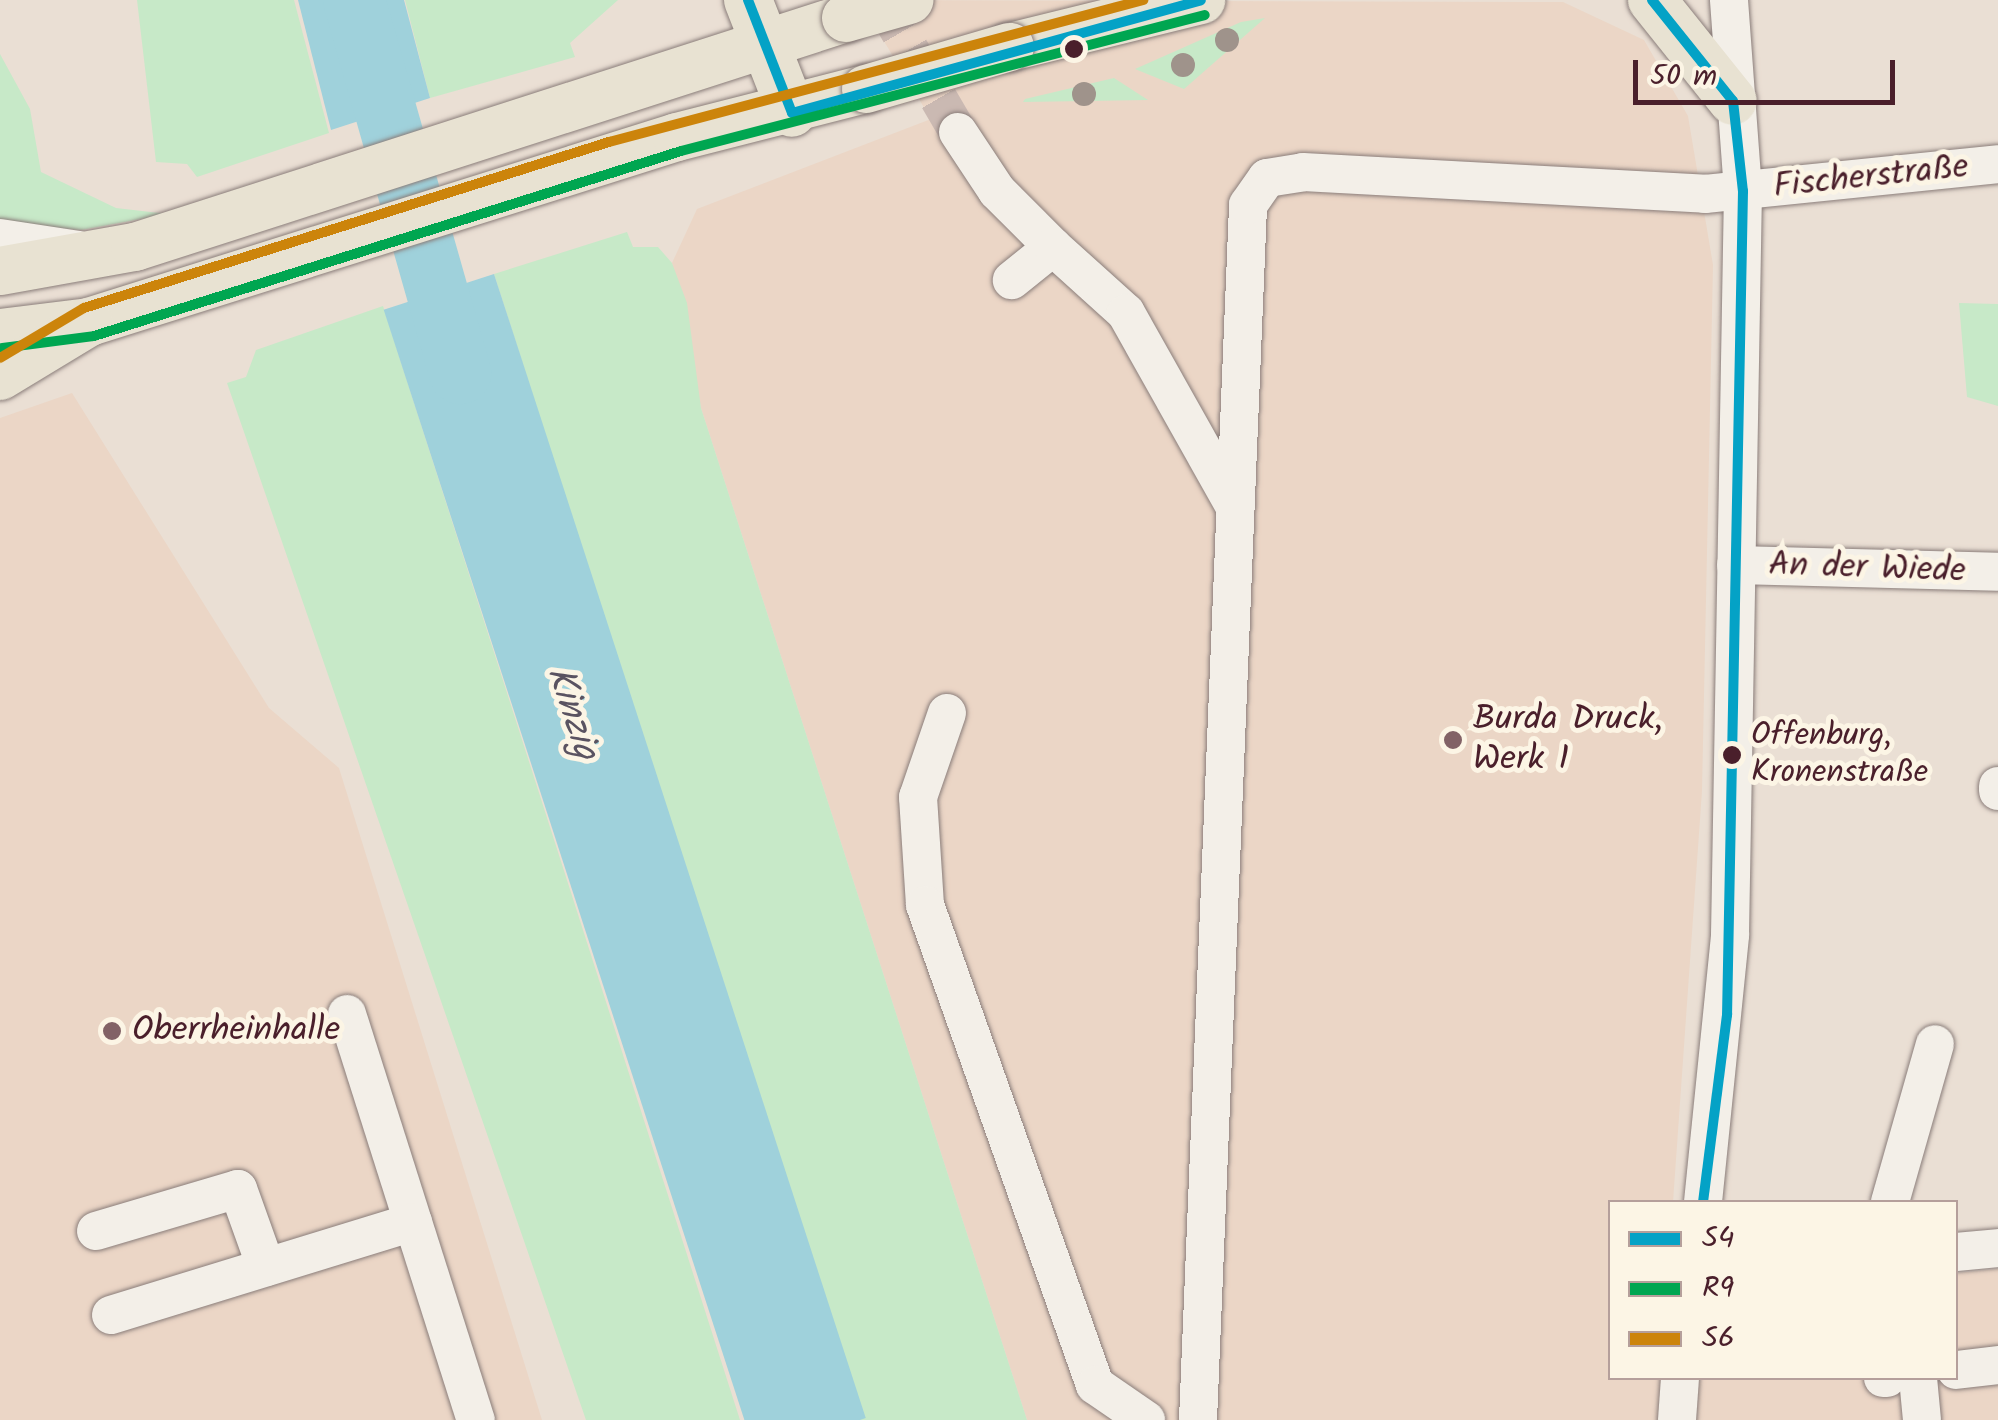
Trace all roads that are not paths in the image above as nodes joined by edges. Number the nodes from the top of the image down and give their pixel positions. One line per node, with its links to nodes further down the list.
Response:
1 (909, 0): 5 (main road, bridge)
2 (1201, 0): 7 (main road, bridge)
3 (1652, 0): 6 (main road)
4 (1729, 0): 6 (street)
5 (757, 21): 7 (main road); 13 (main road)
6 (1733, 101): 10 (street)
7 (792, 113): 16 (main road)
8 (958, 132): 12 (street)
9 (1998, 164): 10 (street, Fischerstraße)
10 (1743, 192): 19 (street, Fischerstraße); 20 (street)
11 (0, 238): 13 (street)
12 (1054, 247): 15 (street); 19 (street)
13 (106, 254): 14 (main road)
14 (0, 271)
15 (1012, 280)
16 (89, 322): 17 (main road); 18 (main road)
17 (0, 334)
18 (0, 376)
19 (1236, 508): 39 (street)
20 (1736, 565): 21 (street, An der Wiede); 25 (street)
21 (1998, 572)
22 (947, 714): 38 (street)
23 (347, 1014): 27 (street)
24 (1935, 1044): 26 (street)
25 (1703, 1200)
26 (1891, 1200)
27 (413, 1222): 31 (street); 37 (street)
28 (96, 1231): 31 (street)
29 (1998, 1248): 30 (street)
30 (1958, 1252)
31 (266, 1267): 32 (street)
32 (111, 1314)
33 (1998, 1366): 34 (street)
34 (1958, 1370)
35 (1680, 1380): 40 (street)
36 (1918, 1380): 41 (street)
37 (476, 1420)
38 (1146, 1420)
39 (1198, 1420)
40 (1677, 1420)
41 (1922, 1420)

